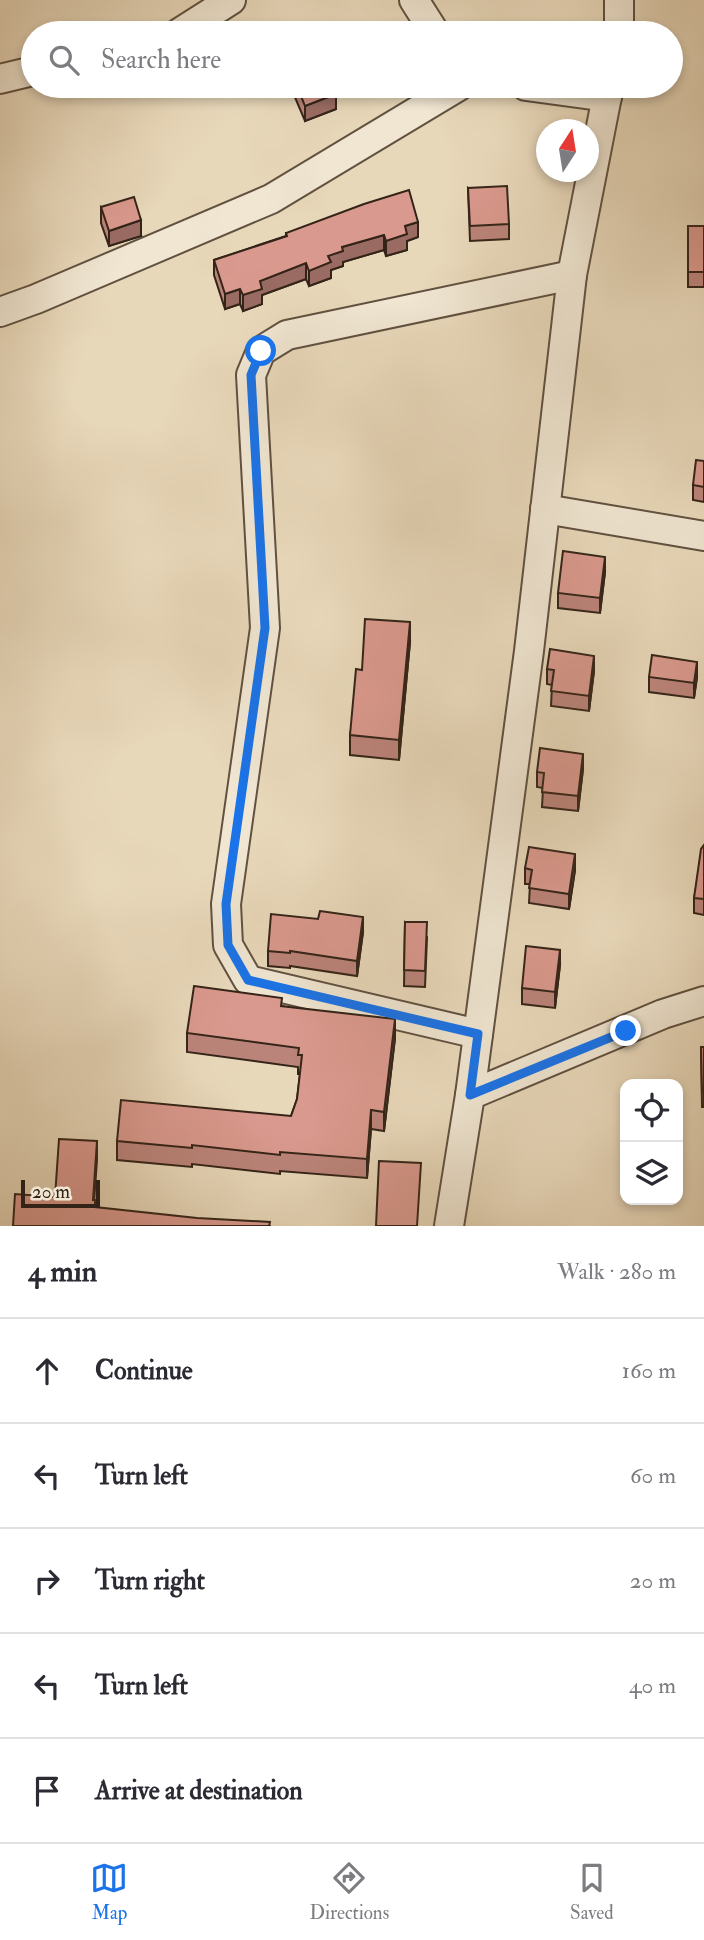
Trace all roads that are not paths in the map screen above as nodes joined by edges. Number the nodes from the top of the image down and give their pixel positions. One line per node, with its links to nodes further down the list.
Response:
1 (231, 0): 4 (street)
2 (414, 0): 5 (street)
3 (618, 0): 6 (street)
4 (198, 21)
5 (427, 21)
6 (619, 21)
7 (21, 74): 8 (street)
8 (0, 79)
9 (438, 98): 12 (street)
10 (607, 98): 11 (street)
11 (572, 275): 13 (street); 16 (street)
12 (0, 312)
13 (545, 509): 14 (street); 16 (street)
14 (704, 536)
15 (704, 1001): 17 (street)
16 (478, 1034): 17 (street)
17 (470, 1095): 18 (street)
18 (449, 1226)

